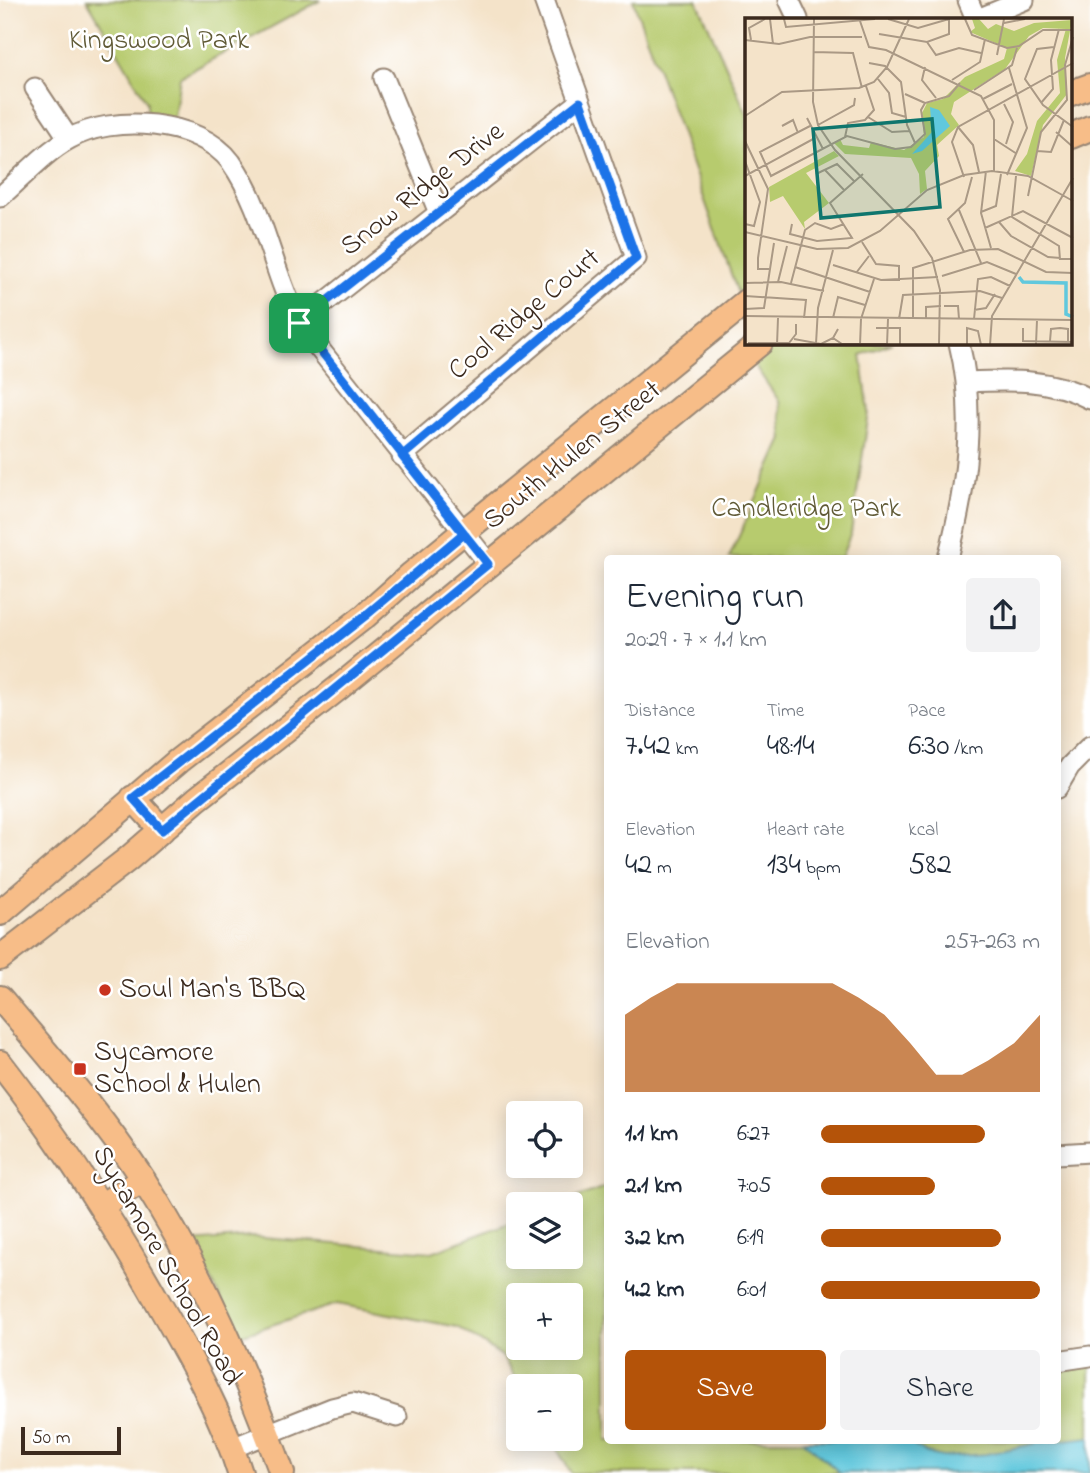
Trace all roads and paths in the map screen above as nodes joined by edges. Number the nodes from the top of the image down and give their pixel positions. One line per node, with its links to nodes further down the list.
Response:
1 (544, 0): 12 (street, Cool Ridge Court)
2 (789, 0): 5 (street)
3 (968, 0): 6 (street)
4 (1024, 0): 7 (street)
5 (798, 18)
6 (977, 18)
7 (979, 18)
8 (384, 78): 17 (street)
9 (1090, 86): 11 (main road)
10 (35, 88): 15 (street)
11 (1072, 93)
12 (580, 102): 17 (street, Snow Ridge Drive); 26 (street, Cool Ridge Court)
13 (1090, 128): 14 (main road)
14 (1072, 136)
15 (69, 139): 16 (street); 20 (street)
16 (0, 197)
17 (439, 213): 20 (street, Snow Ridge Drive)
18 (745, 303): 19 (main road, South Hulen Street)
19 (722, 321): 21 (main road); 27 (main road, South Hulen Street)
20 (299, 323): 26 (street)
21 (745, 340)
22 (959, 345): 24 (street)
23 (754, 348): 29 (main road, South Hulen Street)
24 (967, 382): 25 (street); 28 (street)
25 (1090, 399)
26 (402, 456): 27 (street)
27 (464, 533): 29 (street); 30 (main road, South Hulen Street)
28 (949, 555)
29 (488, 564): 31 (main road, South Hulen Street)
30 (315, 654): 31 (main road); 34 (main road, South Hulen Street)
31 (337, 689): 35 (main road, South Hulen Street)
32 (1090, 746): 33 (street)
33 (1061, 781)
34 (133, 798): 35 (main road); 36 (main road, South Hulen Street)
35 (162, 830): 37 (main road, South Hulen Street)
36 (0, 913)
37 (0, 958)
38 (0, 998): 42 (main road, Sycamore School Road)
39 (0, 1063): 43 (main road, Sycamore School Road)
40 (1090, 1152): 41 (street)
41 (1061, 1154)
42 (143, 1180): 43 (main road); 47 (main road, Sycamore School Road)
43 (102, 1205): 48 (main road, Sycamore School Road)
44 (1090, 1356): 45 (street)
45 (1061, 1360)
46 (397, 1417): 47 (street)
47 (268, 1433): 48 (street); 50 (main road, Sycamore School Road)
48 (232, 1448): 49 (main road, Sycamore School Road)
49 (240, 1473)
50 (282, 1473)

